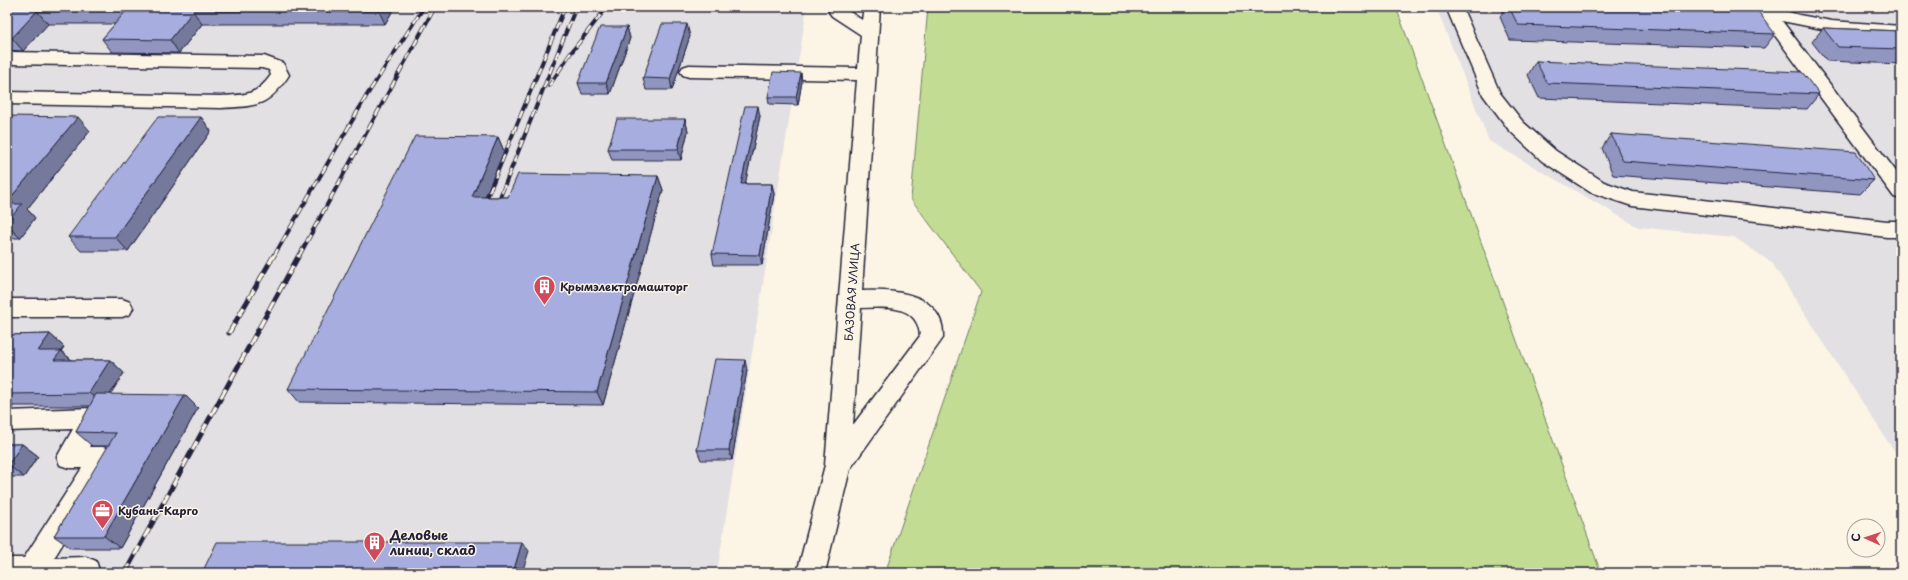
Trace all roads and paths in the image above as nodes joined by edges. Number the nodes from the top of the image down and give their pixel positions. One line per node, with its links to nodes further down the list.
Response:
1 (839, 7): 6 (street)
2 (872, 7): 6 (street, БАЗОВАЯ УЛИЦА)
3 (1454, 7): 12 (street)
4 (1763, 8): 5 (street); 11 (street)
5 (1901, 30)
6 (870, 32): 9 (street, БАЗОВАЯ УЛИЦА)
7 (7, 58): 10 (street)
8 (689, 71): 9 (street)
9 (867, 74): 13 (street, БАЗОВАЯ УЛИЦА)
10 (7, 98)
11 (1901, 192)
12 (1901, 229)
13 (851, 300): 17 (street, БАЗОВАЯ УЛИЦА); 17 (street)
14 (7, 308): 15 (street)
15 (122, 308)
16 (7, 421): 19 (street)
17 (838, 465): 21 (street, БАЗОВАЯ УЛИЦА)
18 (86, 570): 20 (street)
19 (19, 571): 20 (street)
20 (58, 572)
21 (811, 573)

